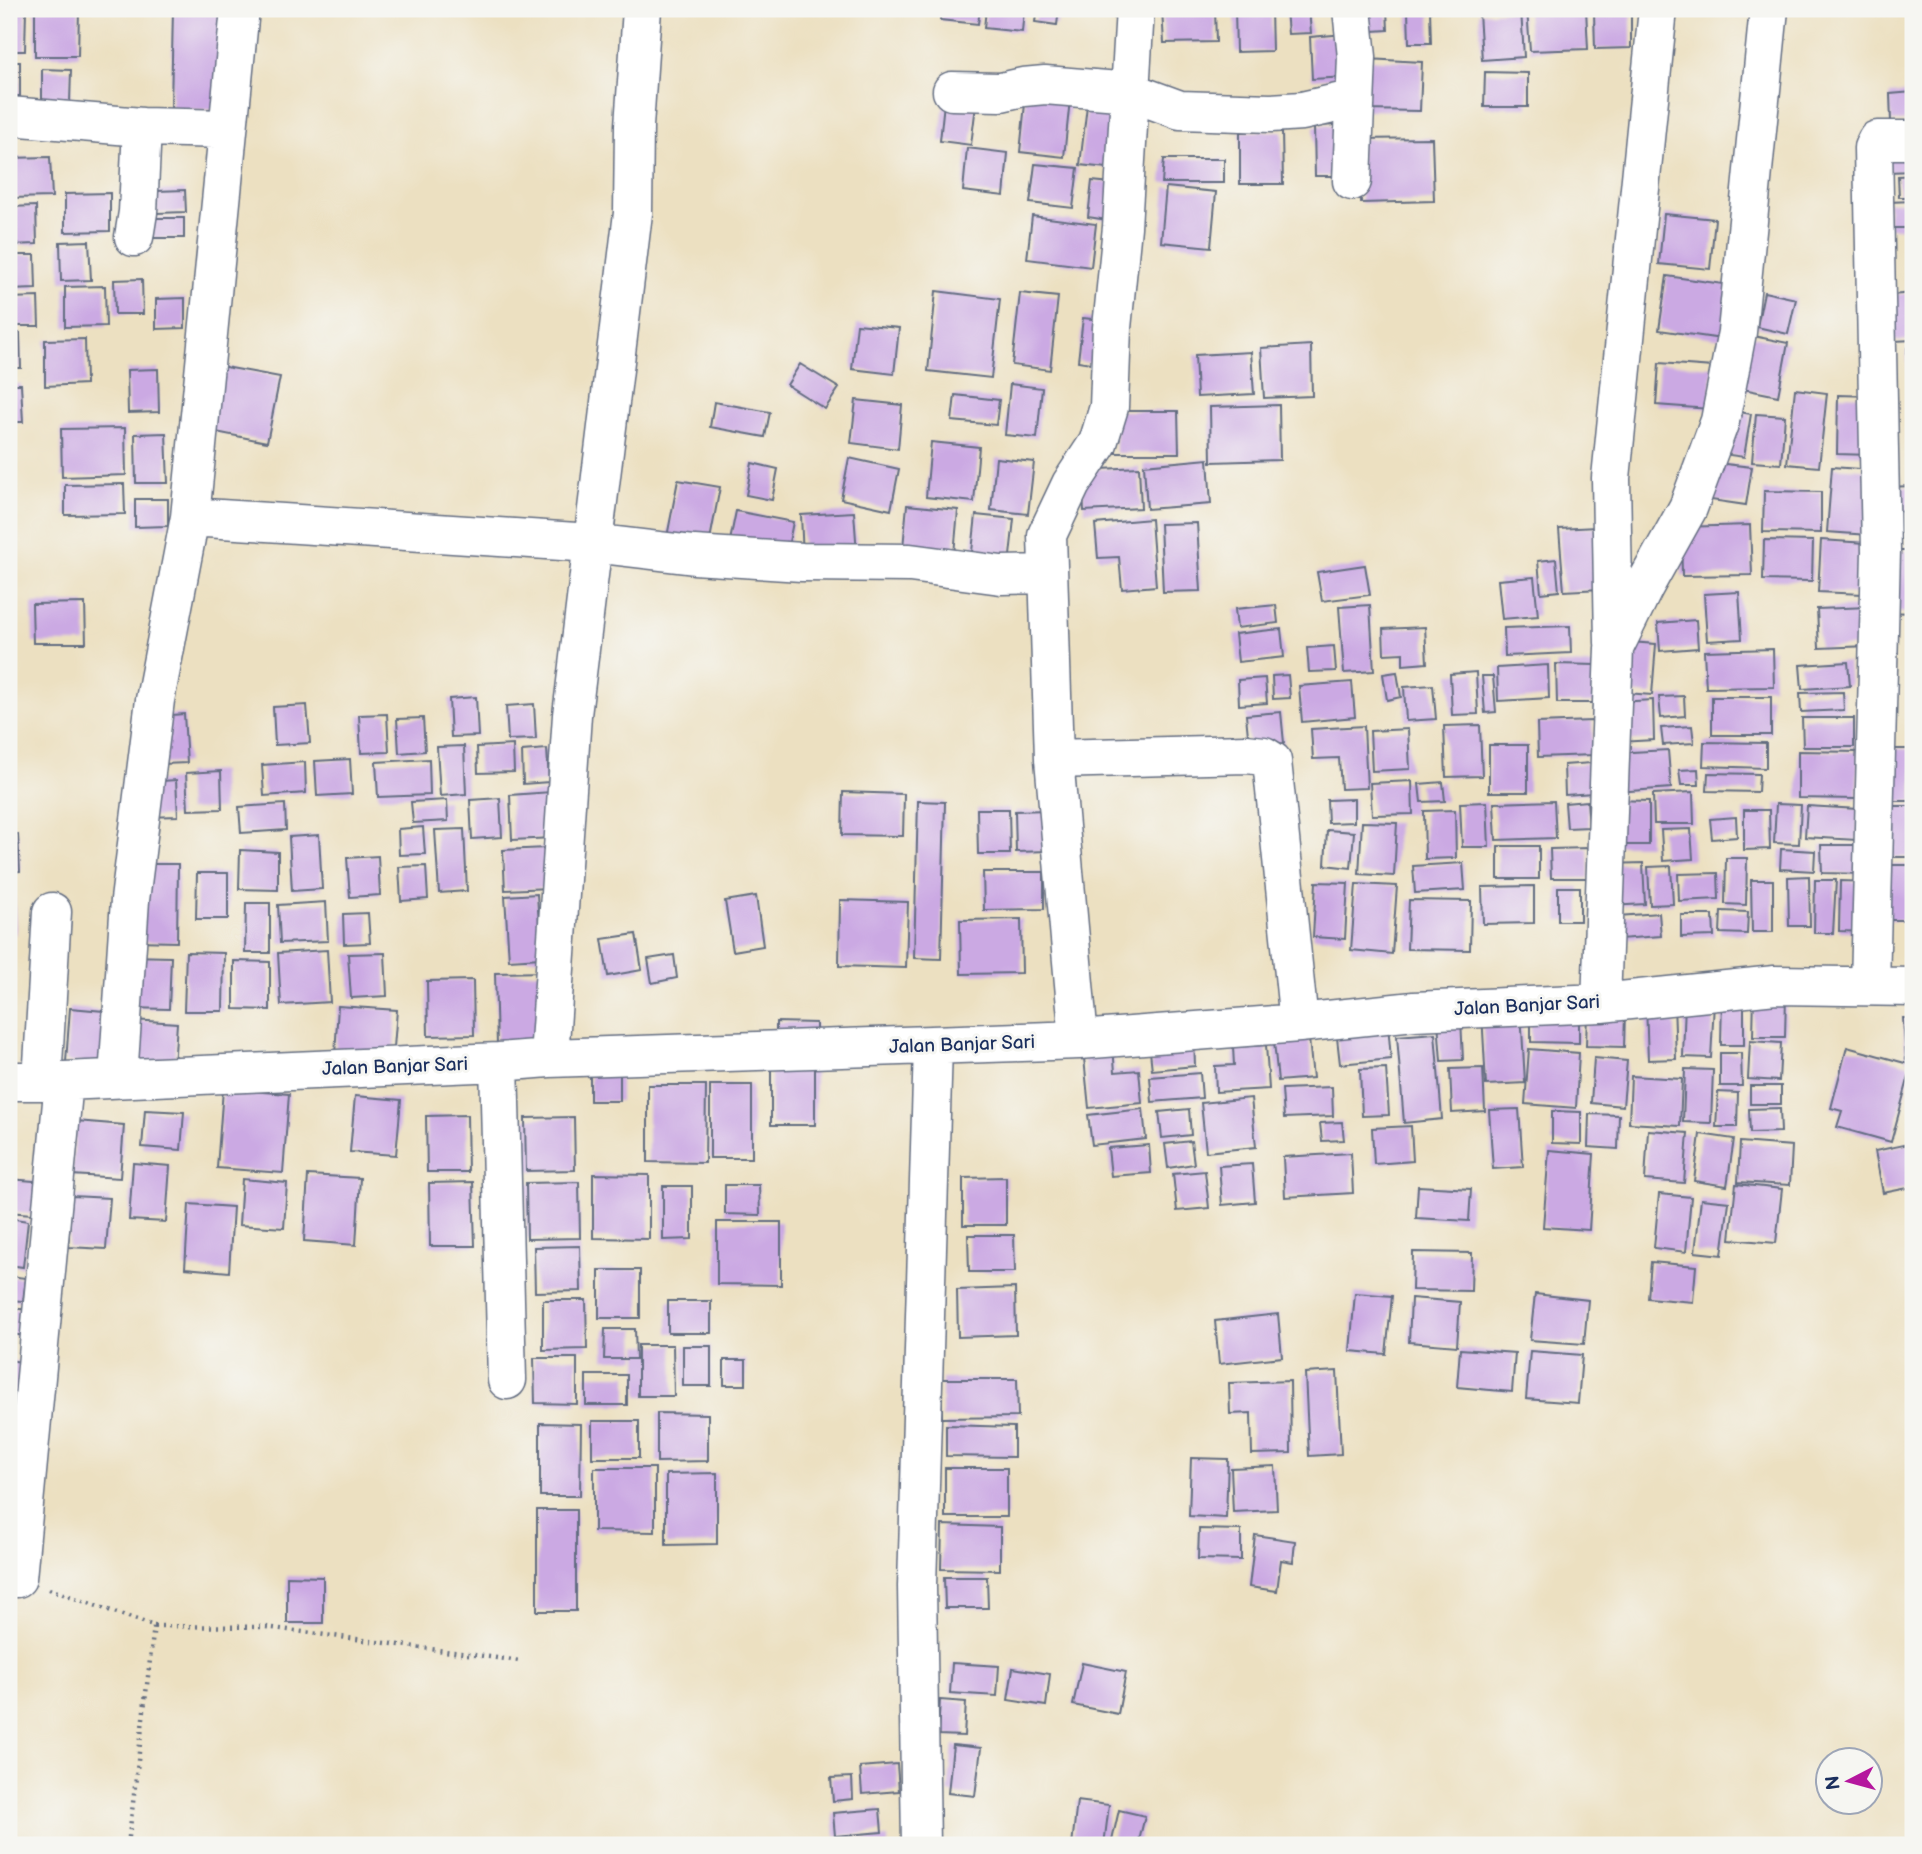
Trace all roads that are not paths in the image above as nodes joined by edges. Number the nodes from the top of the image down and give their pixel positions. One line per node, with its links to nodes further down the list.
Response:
1 (240, 9): 12 (street)
2 (642, 9): 17 (street)
3 (1135, 9): 8 (street)
4 (1352, 9): 9 (street)
5 (1658, 9): 19 (street)
6 (1769, 9): 19 (street)
7 (951, 91): 8 (street)
8 (1131, 92): 9 (street); 18 (street)
9 (1355, 99): 14 (street)
10 (9, 116): 11 (street)
11 (142, 127): 12 (street); 15 (street)
12 (228, 129): 16 (street)
13 (1913, 140): 22 (street)
14 (1352, 181)
15 (134, 237)
16 (190, 517): 17 (street); 30 (street)
17 (592, 543): 18 (street); 28 (street)
18 (1046, 575): 20 (street)
19 (1614, 648): 24 (street)
20 (1054, 759): 25 (street); 26 (street)
21 (52, 912): 31 (street)
22 (1870, 986): 23 (street, Jalan Banjar Sari); 24 (street, Jalan Banjar Sari)
23 (1913, 987)
24 (1601, 1003): 25 (street, Jalan Banjar Sari)
25 (1299, 1024): 26 (street, Jalan Banjar Sari)
26 (1079, 1040): 27 (street, Jalan Banjar Sari)
27 (933, 1046): 28 (street, Jalan Banjar Sari); 34 (street)
28 (550, 1058): 29 (street, Jalan Banjar Sari)
29 (499, 1062): 30 (street, Jalan Banjar Sari); 32 (street)
30 (118, 1078): 31 (street, Jalan Banjar Sari)
31 (38, 1081): 33 (street)
32 (507, 1380)
33 (17, 1578)
34 (921, 1845)

